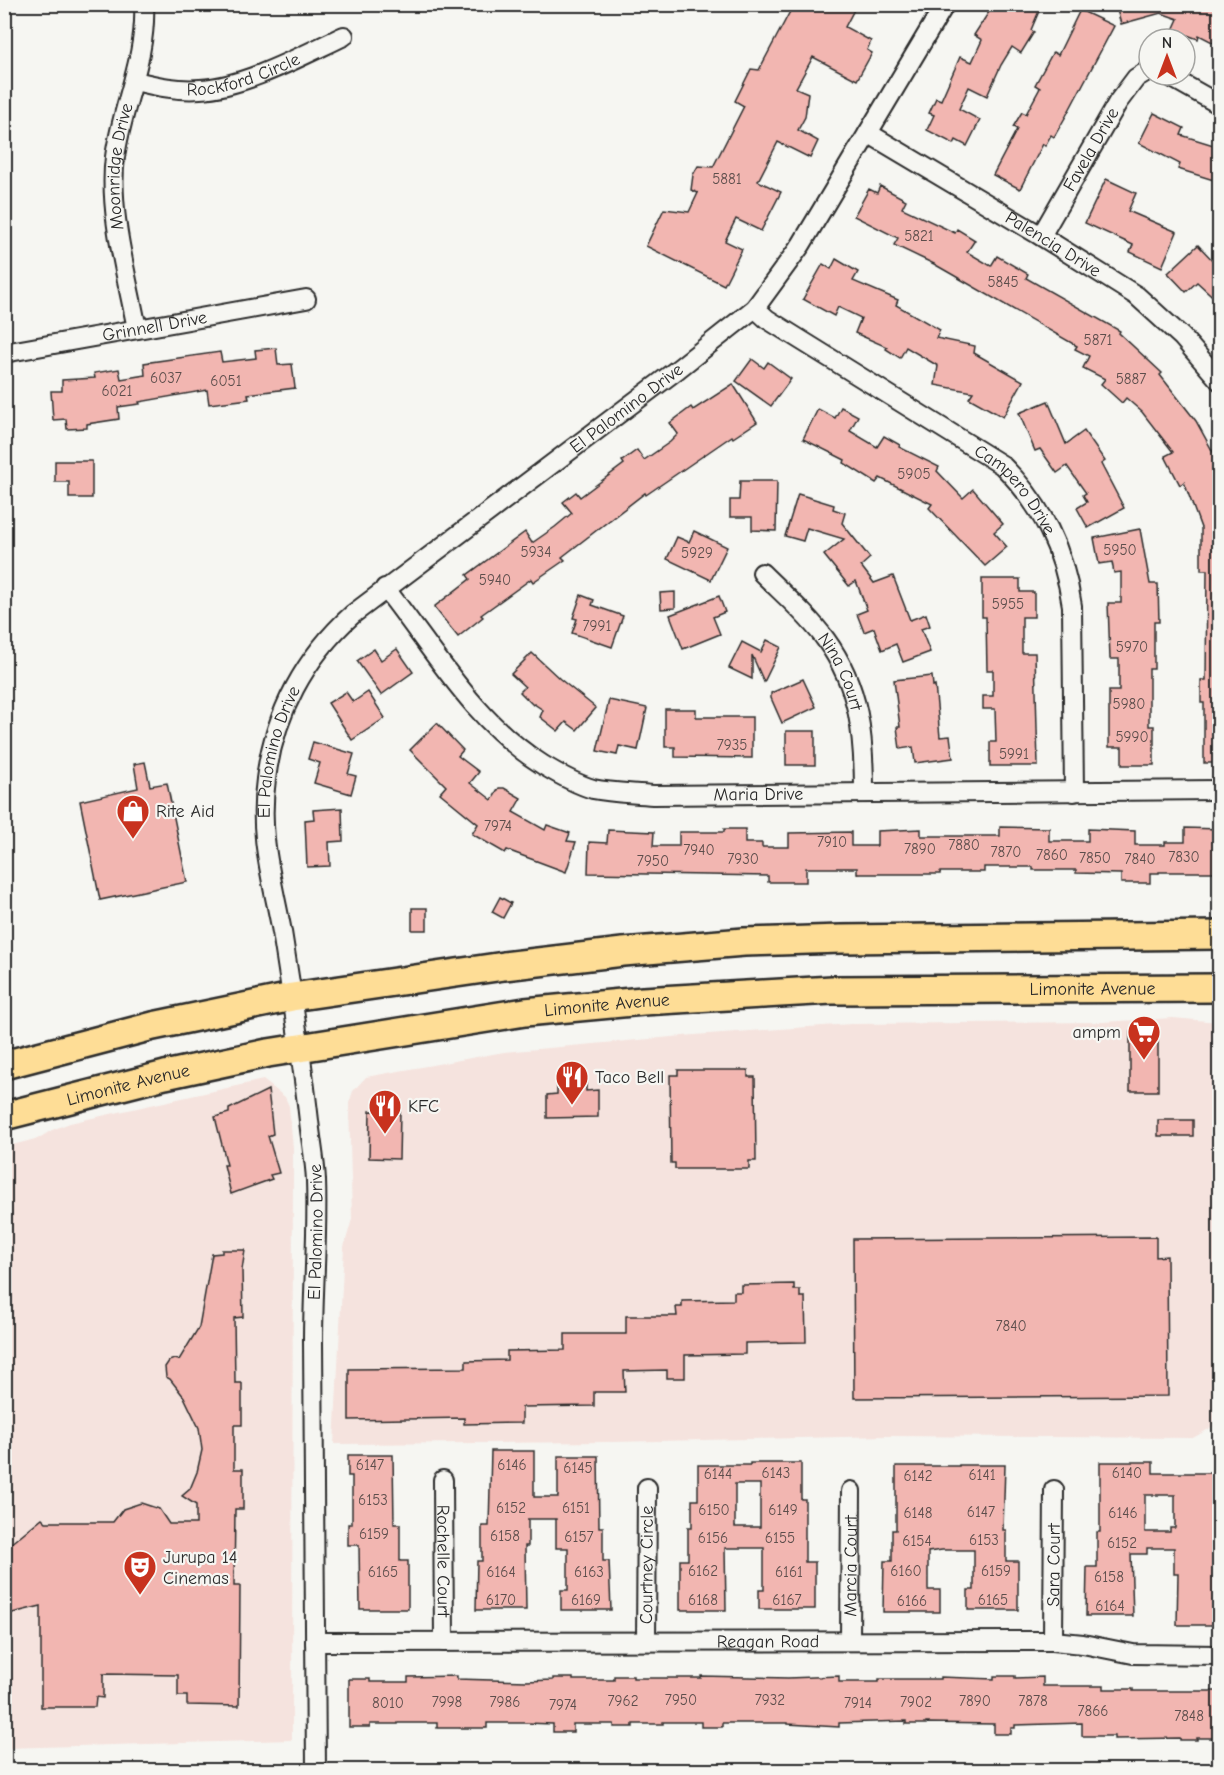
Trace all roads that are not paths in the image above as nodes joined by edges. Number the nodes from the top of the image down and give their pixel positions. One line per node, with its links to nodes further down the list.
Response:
1 (144, 4): 5 (street, Moonridge Drive)
2 (945, 4): 8 (street, El Palomino Drive)
3 (344, 36): 5 (street, Rockford Circle)
4 (1137, 77): 9 (street, Favela Drive)
5 (135, 81): 12 (street, Moonridge Drive)
6 (1188, 87): 7 (street)
7 (1220, 105)
8 (868, 133): 9 (street, Palencia Drive); 11 (street, El Palomino Drive)
9 (1041, 236): 14 (street, Palencia Drive)
10 (306, 299): 12 (street, Grinnell Drive)
11 (755, 309): 16 (street, El Palomino Drive); 18 (street, Campero Drive)
12 (137, 328): 13 (street, Grinnell Drive)
13 (4, 353)
14 (1220, 381)
15 (762, 573): 19 (street, Nina Court)
16 (385, 588): 19 (street, Maria Drive); 22 (street, El Palomino Drive)
17 (1220, 790): 18 (street, Maria Drive)
18 (1074, 792): 19 (street, Maria Drive)
19 (864, 794)
20 (1220, 935): 22 (main road)
21 (1220, 988): 23 (main road, Limonite Avenue)
22 (292, 997): 23 (street, El Palomino Drive); 24 (main road)
23 (300, 1048): 25 (main road, Limonite Avenue); 33 (street, El Palomino Drive)
24 (4, 1065)
25 (4, 1116)
26 (443, 1480): 34 (street, Rochelle Court)
27 (647, 1488): 30 (street, Courtney Circle)
28 (1054, 1490): 32 (street, Sara Court)
29 (851, 1491): 31 (street, Marcia Court)
30 (646, 1641): 31 (street, Reagan Road); 34 (street, Reagan Road)
31 (849, 1641): 32 (street, Reagan Road)
32 (1053, 1641): 35 (street, Reagan Road)
33 (315, 1642): 34 (street, Reagan Road); 36 (street, El Palomino Drive)
34 (444, 1642)
35 (1220, 1655)
36 (316, 1770)

